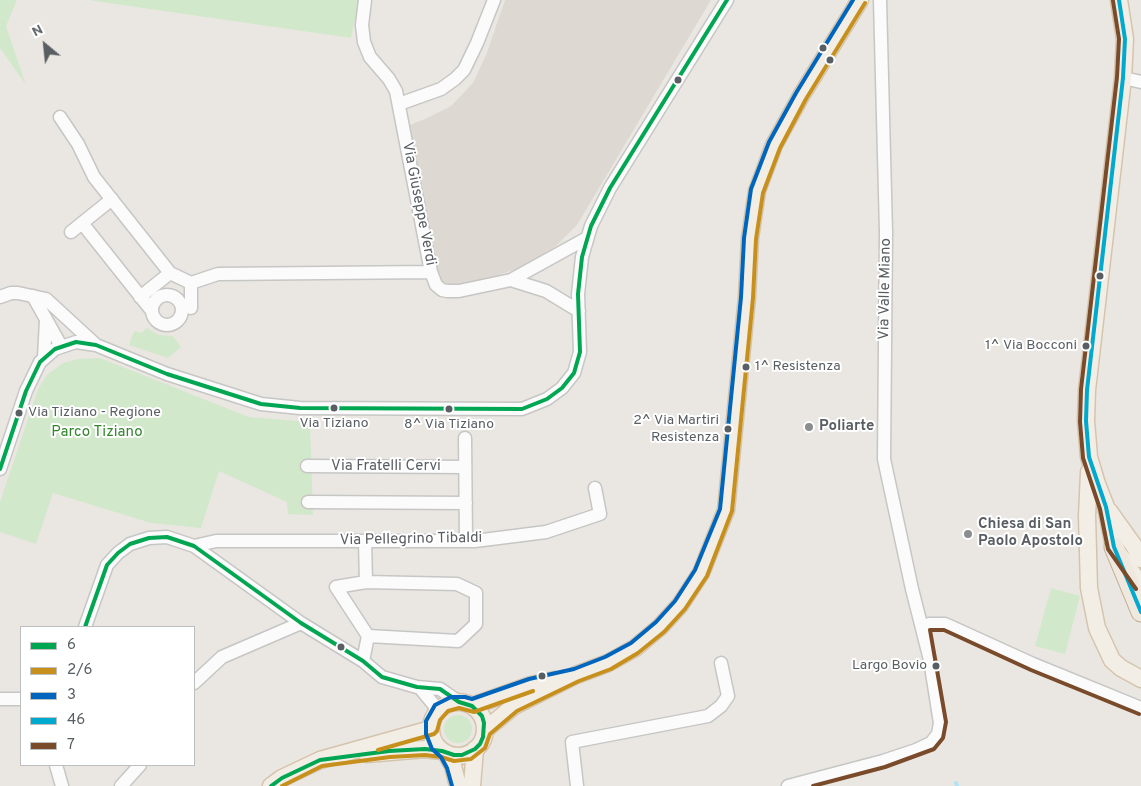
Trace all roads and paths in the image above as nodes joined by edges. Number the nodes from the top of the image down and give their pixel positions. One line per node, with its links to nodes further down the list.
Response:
1 (365, 0): 9 (street, Via Giuseppe Verdi)
2 (494, 0): 9 (street)
3 (727, 0): 14 (street)
4 (860, 0): 58 (main road)
5 (880, 0): 49 (street, Via Valle Miano)
6 (1119, 0): 7 (main road)
7 (1123, 78): 8 (street); 31 (main road)
8 (1141, 82)
9 (399, 104): 15 (street, Via Giuseppe Verdi)
10 (60, 117): 11 (street)
11 (112, 199): 12 (street); 16 (street)
12 (82, 223): 13 (street); 21 (street)
13 (71, 232)
14 (587, 238): 17 (street, Via Giuseppe Verdi); 24 (street)
15 (431, 272): 17 (street, Via Giuseppe Verdi); 18 (street)
16 (170, 273): 18 (street); 21 (street)
17 (511, 280): 24 (street, Via Giuseppe Verdi)
18 (191, 283): 22 (street)
19 (34, 296): 20 (street); 25 (street); 26 (street)
20 (0, 297)
21 (140, 297): 23 (street)
22 (187, 304): 23 (street); 23 (street)
23 (152, 311)
24 (579, 312): 28 (street)
25 (46, 320): 27 (street); 29 (street)
26 (67, 320): 27 (street); 28 (street)
27 (64, 345): 28 (street); 29 (street)
28 (96, 345)
29 (44, 358): 34 (street)
30 (465, 438): 33 (street)
31 (1089, 457): 38 (main road); 53 (main road)
32 (307, 466): 33 (street, Via Fratelli Cervi)
33 (465, 467): 37 (street)
34 (0, 469)
35 (595, 488): 40 (street, Via Pellegrino Tibaldi)
36 (308, 502): 37 (street)
37 (466, 503): 40 (street)
38 (1106, 507): 42 (main road); 43 (main road)
39 (365, 541): 40 (street, Via Pellegrino Tibaldi); 41 (street, Via Pellegrino Tibaldi); 44 (street)
40 (466, 541)
41 (194, 546): 47 (street); 48 (street)
42 (1114, 547): 45 (main road); 46 (highway)
43 (1139, 553)
44 (366, 582): 50 (street); 50 (street)
45 (1141, 585)
46 (1141, 612)
47 (301, 623): 51 (street); 54 (street)
48 (85, 626)
49 (922, 627): 60 (street); 75 (street, Via Valle Miano)
50 (368, 636): 51 (street)
51 (362, 661): 55 (street)
52 (721, 663): 74 (street)
53 (1141, 679)
54 (195, 682)
55 (418, 688): 59 (street); 61 (street)
56 (0, 699): 57 (street)
57 (20, 699)
58 (511, 700): 59 (main road); 63 (main road)
59 (465, 704): 61 (main road); 63 (main road)
60 (1141, 708)
61 (436, 713): 62 (main road)
62 (426, 730): 65 (main road); 66 (main road)
63 (485, 730): 64 (main road)
64 (475, 749): 65 (main road); 69 (main road)
65 (444, 752): 66 (main road); 71 (main road)
66 (320, 760): 70 (main road)
67 (56, 766): 72 (street)
68 (139, 766): 73 (street)
69 (473, 782)
70 (279, 783)
71 (457, 783)
72 (62, 786)
73 (121, 786)
74 (577, 786)
75 (788, 786)

